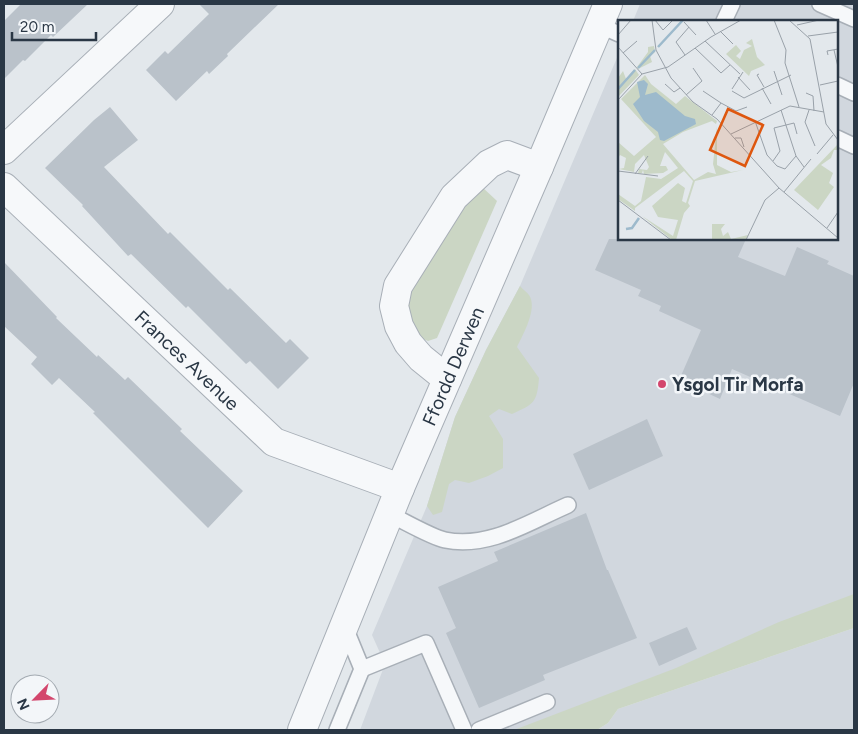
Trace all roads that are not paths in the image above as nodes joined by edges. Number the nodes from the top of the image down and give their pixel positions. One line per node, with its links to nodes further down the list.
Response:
1 (160, 4): 11 (street)
2 (732, 4): 5 (lane)
3 (820, 4): 4 (lane)
4 (854, 19)
5 (724, 20)
6 (609, 21): 12 (street, Ffordd Derwen)
7 (838, 85): 8 (lane)
8 (854, 93)
9 (838, 138): 10 (lane)
10 (854, 146)
11 (4, 150)
12 (539, 167): 14 (street, Ffordd Derwen); 14 (street)
13 (4, 187): 15 (street, Frances Avenue)
14 (447, 379): 15 (street, Ffordd Derwen)
15 (400, 488): 17 (street, Ffordd Derwen)
16 (568, 504): 17 (lane)
17 (389, 514): 18 (street, Ffordd Derwen)
18 (344, 625): 19 (lane); 21 (street, Ffordd Derwen)
19 (362, 669): 22 (lane); 23 (lane)
20 (547, 702): 24 (lane)
21 (302, 730)
22 (337, 730)
23 (464, 730)
24 (479, 730)

